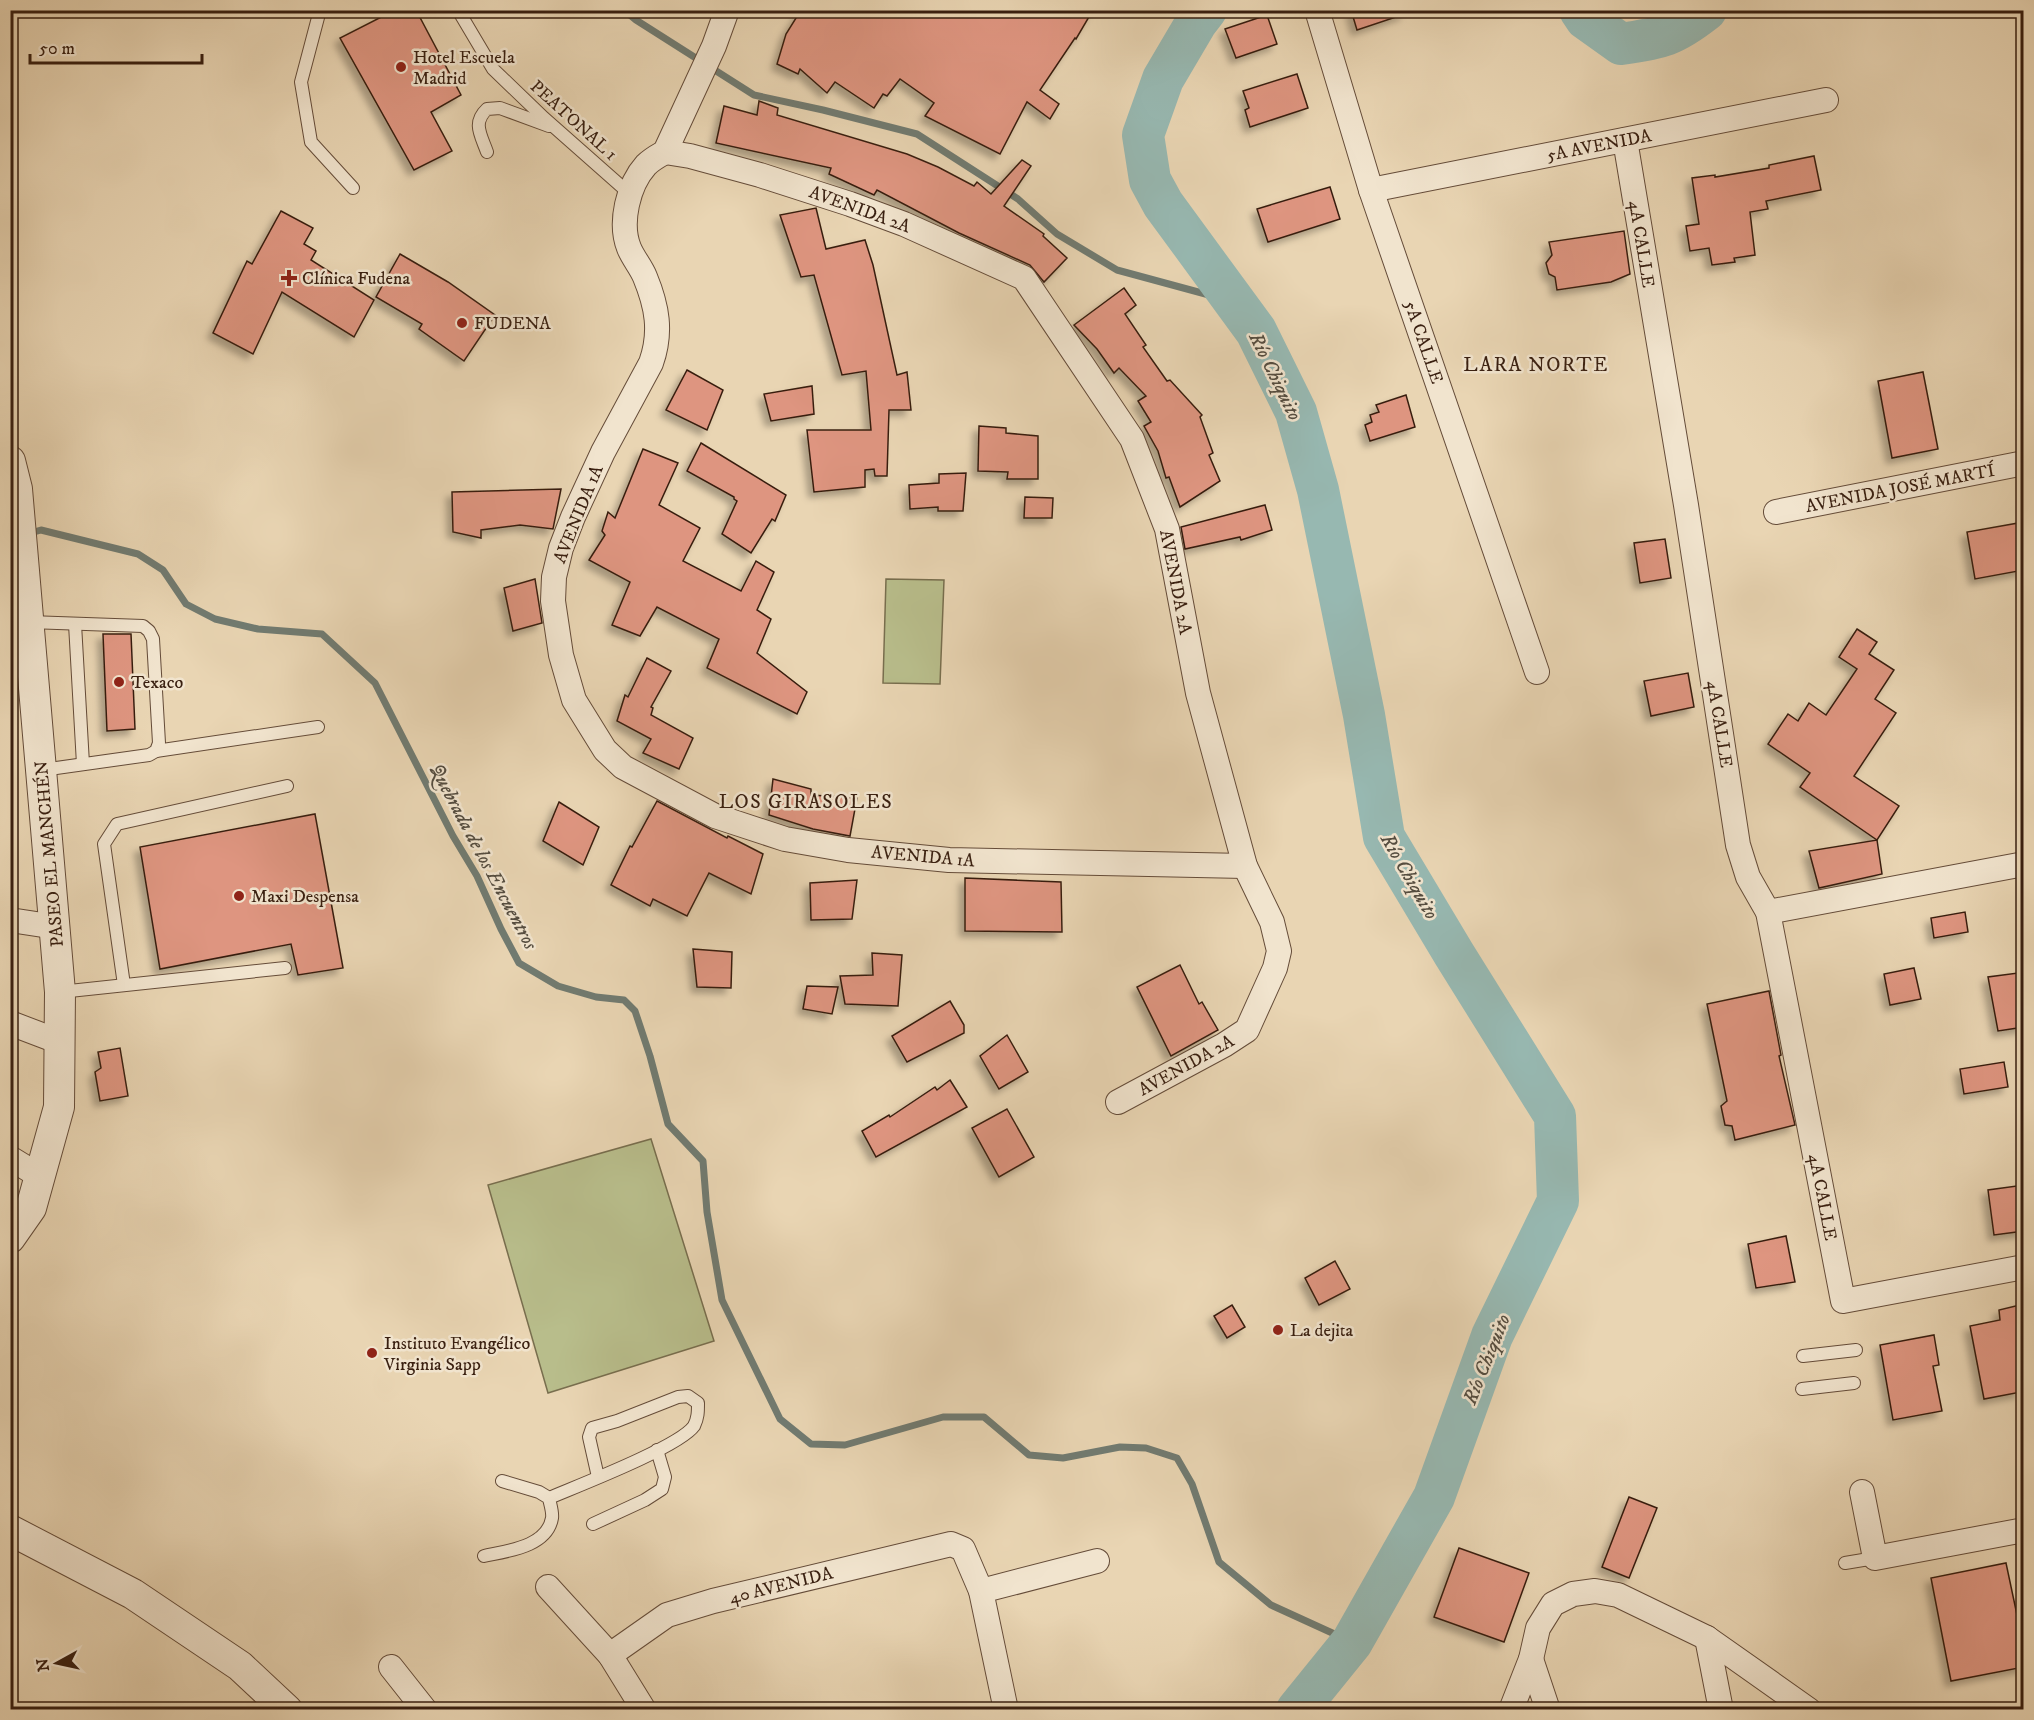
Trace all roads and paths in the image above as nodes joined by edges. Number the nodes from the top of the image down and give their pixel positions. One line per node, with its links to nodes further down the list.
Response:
1 (320, 10): 10 (lane)
2 (458, 10): 6 (lane, PEATONAL 1)
3 (727, 10): 9 (street, AVENIDA 1A)
4 (1317, 10): 11 (street, 5A CALLE)
5 (1826, 100): 7 (street, 5A AVENIDA)
6 (556, 129): 8 (lane); 12 (lane, PEATONAL 1)
7 (1625, 140): 11 (street, 5A AVENIDA); 26 (street, 4A CALLE)
8 (487, 152)
9 (665, 152): 12 (street, AVENIDA 1A); 25 (street, AVENIDA 2A)
10 (353, 189)
11 (1371, 190): 18 (street, 5A CALLE)
12 (630, 194): 25 (street, AVENIDA 1A)
13 (10, 460): 16 (street, PASEO EL MANCHÉN)
14 (2024, 463): 15 (street, AVENIDA JOSÉ MARTÍ)
15 (1776, 512)
16 (29, 622): 17 (lane); 22 (street, PASEO EL MANCHÉN)
17 (75, 624): 20 (lane); 21 (lane)
18 (1537, 672)
19 (318, 727): 20 (lane)
20 (156, 751): 21 (lane)
21 (83, 764): 22 (lane)
22 (42, 770): 28 (street, PASEO EL MANCHÉN)
23 (287, 786): 30 (lane)
24 (2024, 864): 26 (street)
25 (1245, 866): 34 (street, AVENIDA 2A)
26 (1768, 912): 38 (street, 4A CALLE)
27 (10, 920): 28 (street)
28 (56, 927): 31 (street, PASEO EL MANCHÉN)
29 (285, 968): 30 (lane)
30 (124, 985): 31 (lane)
31 (60, 992): 33 (street, PASEO EL MANCHÉN)
32 (10, 1023): 33 (street)
33 (60, 1042): 36 (street, PASEO EL MANCHÉN)
34 (1118, 1102)
35 (10, 1158): 36 (street)
36 (41, 1177): 37 (street, PASEO EL MANCHÉN)
37 (10, 1238)
38 (2024, 1267)
39 (1856, 1350): 40 (lane)
40 (1803, 1356)
41 (1854, 1383): 42 (lane)
42 (1802, 1389)
43 (657, 1450): 44 (lane); 44 (lane); 48 (lane)
44 (598, 1477): 47 (lane)
45 (502, 1481): 47 (lane)
46 (1862, 1492): 52 (street)
47 (549, 1498): 51 (lane)
48 (593, 1524)
49 (10, 1530): 62 (street)
50 (2024, 1530): 52 (street)
51 (484, 1556)
52 (1875, 1558): 54 (lane)
53 (1097, 1561): 56 (street)
54 (1845, 1563)
55 (548, 1587): 58 (street)
56 (981, 1591): 58 (street, 40 AVENIDA); 61 (street)
57 (1707, 1638): 59 (street); 67 (street); 68 (street)
58 (610, 1655): 64 (street)
59 (1531, 1659): 65 (street); 66 (street)
60 (391, 1667): 63 (street)
61 (1004, 1709)
62 (287, 1710)
63 (424, 1710)
64 (644, 1710)
65 (1511, 1710)
66 (1548, 1710)
67 (1721, 1710)
68 (1809, 1710)

